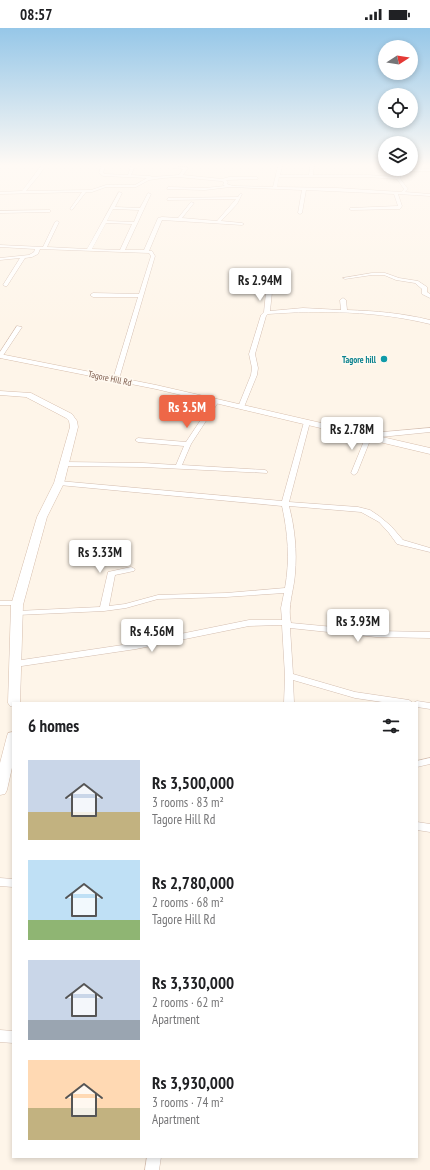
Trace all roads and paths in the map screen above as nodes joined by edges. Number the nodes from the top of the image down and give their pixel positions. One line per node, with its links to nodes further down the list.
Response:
1 (106, 219): 7 (street)
2 (137, 219): 9 (street)
3 (160, 219): 16 (street)
4 (183, 219): 8 (street)
5 (220, 219): 8 (street)
6 (57, 222): 13 (street)
7 (104, 222): 9 (street); 14 (street)
8 (218, 222): 10 (street)
9 (135, 223): 15 (street)
10 (242, 224)
11 (0, 246): 12 (street)
12 (38, 247): 13 (street); 17 (street)
13 (45, 247): 14 (street)
14 (89, 250): 15 (street)
15 (122, 251): 16 (street)
16 (146, 252): 23 (street)
17 (23, 257): 18 (street); 20 (street)
18 (0, 259)
19 (345, 278): 24 (street)
20 (5, 285)
21 (269, 292): 27 (street)
22 (93, 295): 23 (street)
23 (141, 296): 31 (street)
24 (430, 296)
25 (343, 300): 26 (street)
26 (344, 312): 27 (street); 28 (street)
27 (267, 313): 34 (street)
28 (430, 322)
29 (19, 328): 30 (street)
30 (0, 356): 31 (street, Tagore Hill Rd)
31 (116, 379): 33 (street, Tagore Hill Rd)
32 (0, 393): 41 (street)
33 (216, 402): 34 (street, Tagore Hill Rd); 39 (street)
34 (242, 407): 35 (street, Tagore Hill Rd)
35 (307, 422): 37 (street, Tagore Hill Rd); 46 (street)
36 (430, 430): 37 (street)
37 (368, 437): 40 (street, Tagore Hill Rd); 44 (street)
38 (138, 440): 39 (street)
39 (188, 444): 42 (street)
40 (430, 451)
41 (65, 464): 42 (street); 45 (street)
42 (178, 467): 43 (street)
43 (265, 472)
44 (354, 473)
45 (59, 483): 46 (street); 51 (street)
46 (285, 504): 47 (street); 49 (street)
47 (430, 550)
48 (131, 569): 52 (street)
49 (288, 590): 52 (street); 53 (street)
50 (0, 603): 51 (street)
51 (17, 608): 52 (street); 55 (street)
52 (104, 609)
53 (287, 623): 54 (street); 55 (street); 56 (street)
54 (430, 635)
55 (15, 664): 57 (street)
56 (289, 676): 58 (street); 59 (street)
57 (14, 702)
58 (289, 702)
59 (403, 702)
60 (418, 704): 61 (street)
61 (430, 706)
62 (11, 754): 65 (street)
63 (430, 761): 64 (street)
64 (418, 764)
65 (0, 790)
66 (418, 826): 67 (street)
67 (430, 828)
68 (0, 882): 69 (street)
69 (12, 883)
70 (0, 1036): 71 (street)
71 (12, 1037)
72 (154, 1158): 73 (street)
73 (152, 1170)

